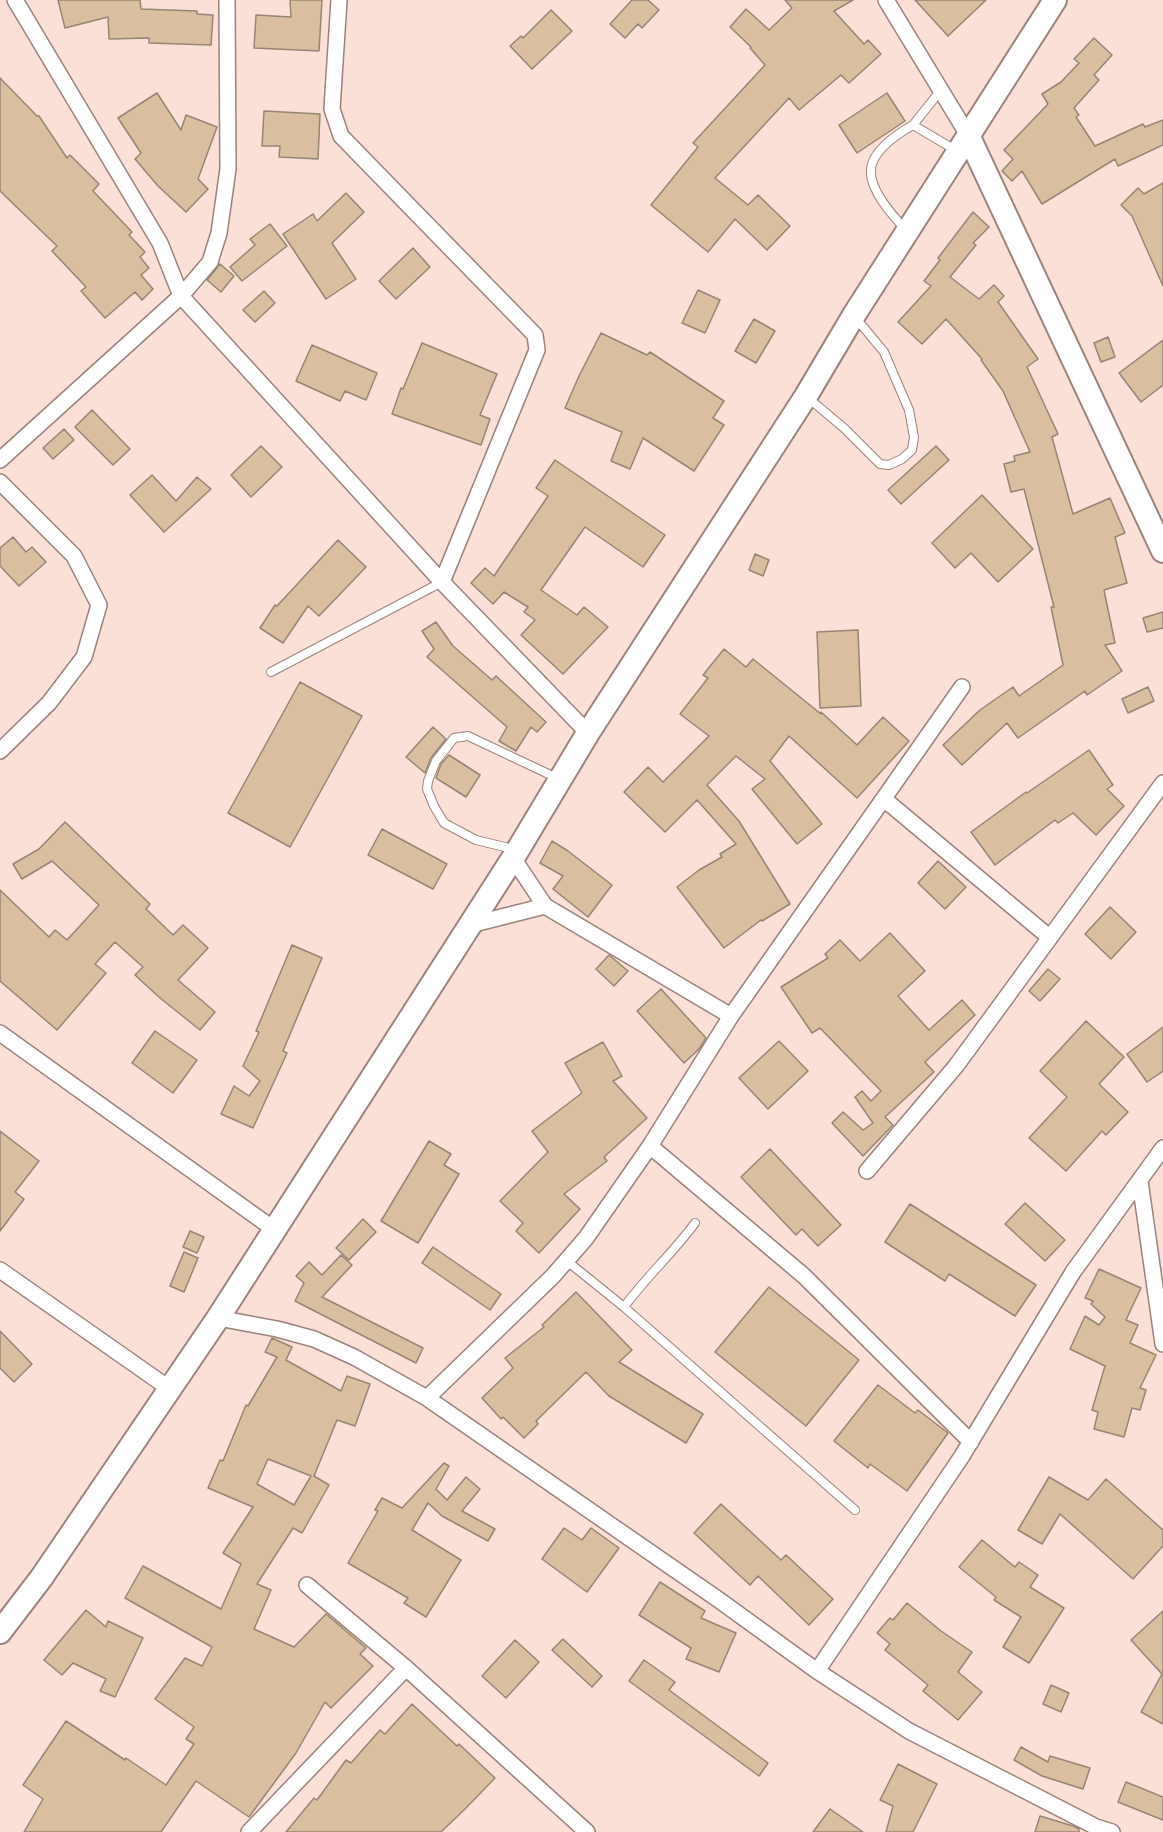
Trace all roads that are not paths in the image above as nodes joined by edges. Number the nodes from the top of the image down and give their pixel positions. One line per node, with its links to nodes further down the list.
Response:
1 (15, 0): 10 (street)
2 (227, 0): 10 (street)
3 (339, 0): 16 (street)
4 (886, 0): 6 (street)
5 (1055, 0): 8 (main road)
6 (941, 90): 7 (lane); 8 (street)
7 (913, 125): 8 (lane); 9 (lane)
8 (963, 143): 9 (main road); 15 (main road)
9 (907, 231): 11 (main road)
10 (181, 296): 13 (street); 16 (street)
11 (854, 315): 12 (main road); 12 (lane)
12 (806, 396): 19 (main road)
13 (0, 460)
14 (0, 482): 20 (street)
15 (1163, 551)
16 (442, 582): 17 (lane); 19 (street)
17 (271, 672)
18 (962, 687): 23 (street)
19 (588, 733): 21 (main road)
20 (0, 751)
21 (560, 780): 24 (main road); 24 (lane)
22 (1163, 783): 27 (street)
23 (884, 800): 27 (street); 28 (street)
24 (515, 854): 25 (street); 26 (main road)
25 (545, 906): 26 (street); 28 (street)
26 (470, 925): 35 (main road)
27 (1049, 937): 32 (street)
28 (731, 1016): 30 (street)
29 (0, 1033): 35 (street)
30 (650, 1146): 36 (street); 43 (street)
31 (1163, 1148): 33 (street)
32 (867, 1171)
33 (1140, 1181): 40 (street); 43 (street)
34 (695, 1223): 38 (lane)
35 (275, 1230): 39 (main road)
36 (567, 1260): 38 (lane); 42 (street)
37 (0, 1270): 41 (street)
38 (624, 1307): 44 (lane)
39 (218, 1318): 41 (main road); 42 (street)
40 (1163, 1344)
41 (170, 1389): 46 (main road)
42 (426, 1398): 48 (street)
43 (971, 1442): 48 (street)
44 (855, 1510)
45 (307, 1585): 47 (street)
46 (0, 1632)
47 (406, 1668): 50 (street); 51 (street)
48 (817, 1671): 49 (street)
49 (1096, 1830): 52 (street)
50 (249, 1832)
51 (587, 1832)
52 (1112, 1832)

